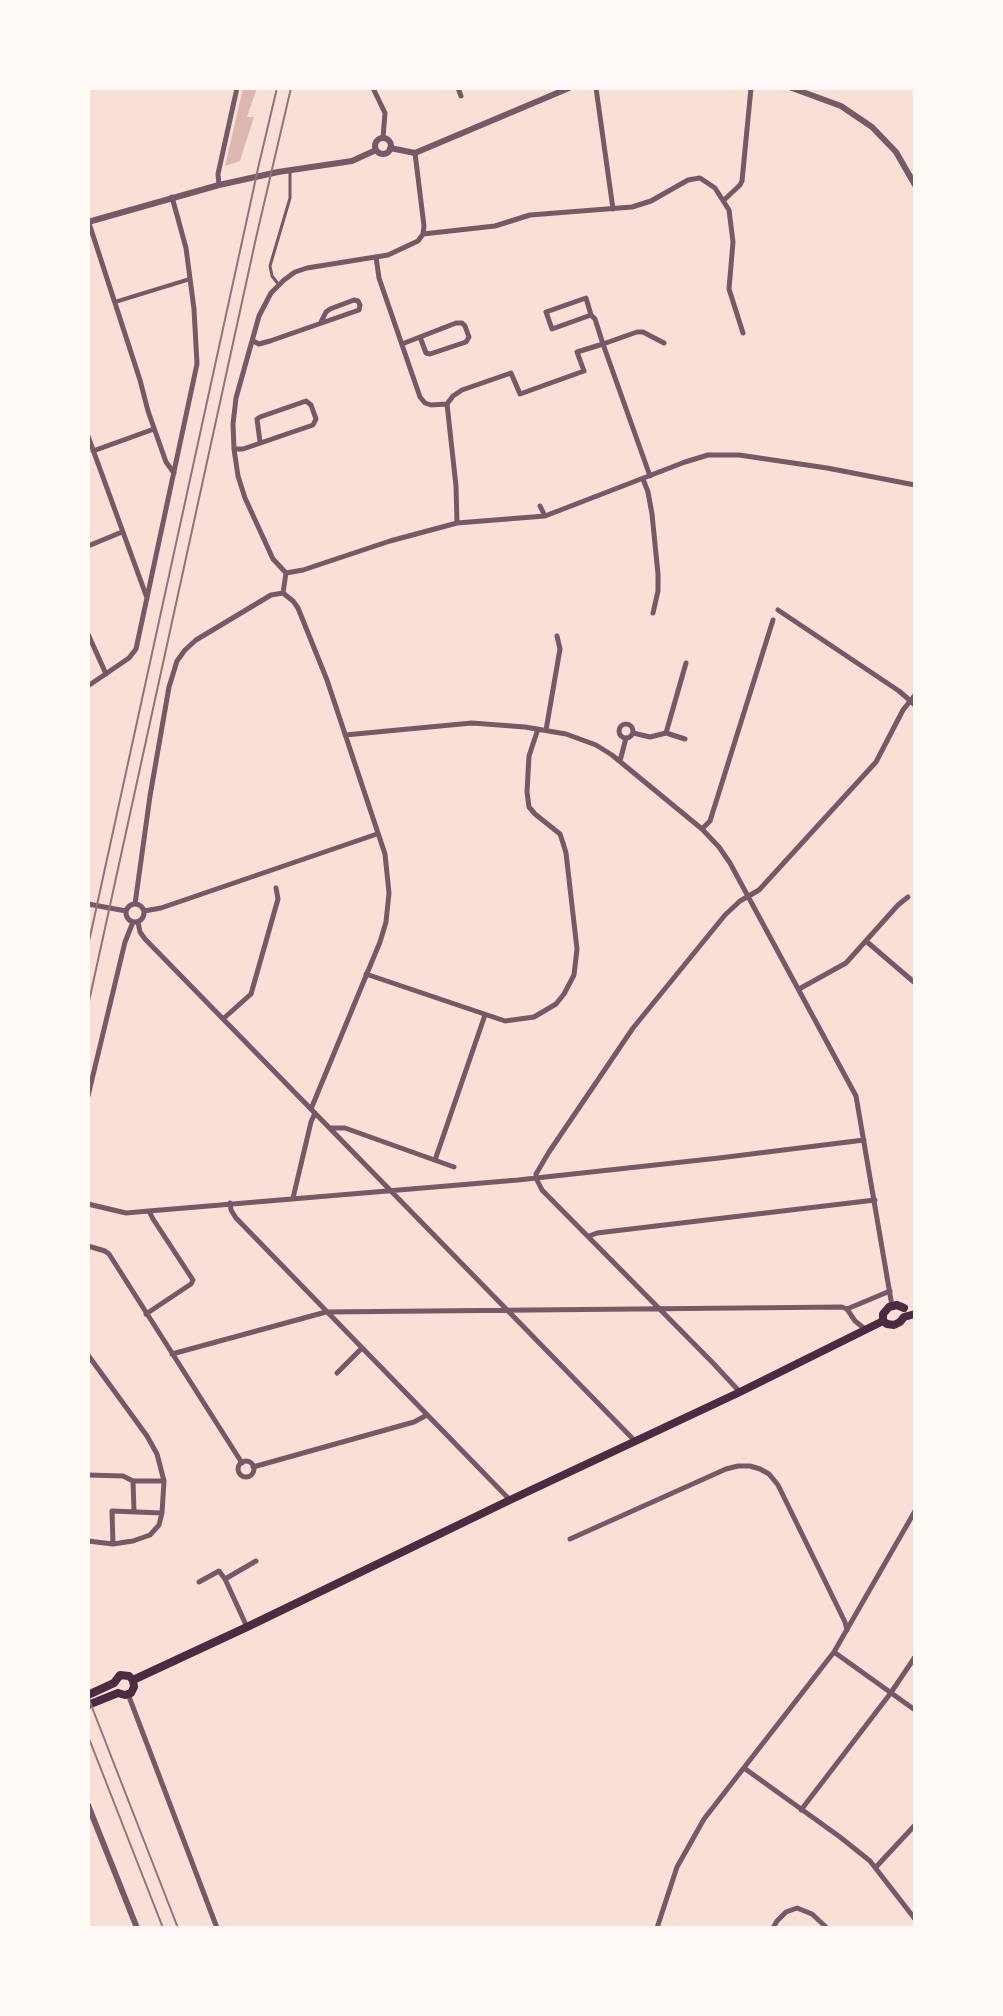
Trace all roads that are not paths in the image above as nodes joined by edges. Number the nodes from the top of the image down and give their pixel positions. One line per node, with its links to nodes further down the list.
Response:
1 (237, 88): 14 (street)
2 (373, 88): 9 (street)
3 (458, 88): 8 (street)
4 (596, 88): 18 (street)
5 (751, 88): 17 (street)
6 (792, 88): 15 (street)
7 (566, 89): 12 (street)
8 (461, 96)
9 (383, 138): 10 (street); 11 (street)
10 (390, 148): 11 (street); 12 (street)
11 (376, 150): 13 (street)
12 (415, 153): 20 (street)
13 (290, 171): 14 (street); 23 (lane)
14 (219, 185): 16 (street)
15 (915, 185)
16 (172, 197): 19 (street); 22 (street)
17 (724, 200): 18 (street); 27 (street)
18 (613, 209): 20 (street)
19 (88, 221): 24 (street)
20 (423, 234): 21 (street)
21 (376, 257): 23 (street); 31 (street)
22 (190, 279): 24 (street); 39 (street)
23 (279, 285): 29 (street)
24 (115, 302): 34 (street)
25 (591, 315): 25 (street); 32 (street)
26 (321, 322): 26 (street); 29 (street)
27 (743, 333)
28 (420, 337): 28 (street); 31 (street)
29 (253, 341): 37 (street)
30 (664, 343): 32 (street)
31 (402, 344): 33 (street)
32 (603, 344): 33 (street); 40 (street)
33 (447, 404): 44 (street)
34 (154, 429): 38 (street); 39 (street)
35 (88, 436): 38 (street)
36 (260, 442): 36 (street); 37 (street)
37 (234, 449): 47 (street)
38 (93, 451): 45 (street)
39 (175, 474): 49 (street)
40 (646, 478): 41 (street); 43 (street); 51 (street)
41 (915, 485)
42 (540, 506): 43 (street)
43 (545, 516): 44 (street)
44 (457, 523): 47 (street)
45 (122, 532): 46 (street); 49 (street)
46 (88, 546)
47 (286, 573): 48 (street)
48 (283, 593): 63 (street); 73 (street)
49 (147, 599): 56 (street)
50 (778, 610): 58 (street)
51 (653, 613)
52 (773, 620): 67 (street)
53 (88, 634): 56 (street)
54 (557, 636): 60 (street)
55 (686, 663): 62 (street)
56 (106, 674): 57 (street)
57 (88, 686)
58 (913, 700): 70 (street)
59 (538, 729): 60 (street); 63 (street); 81 (street)
60 (546, 730): 66 (street)
61 (633, 733): 62 (street); 64 (street); 64 (street)
62 (666, 733): 65 (street)
63 (345, 735): 68 (street)
64 (626, 738): 66 (street)
65 (685, 739)
66 (620, 761): 67 (street)
67 (702, 829): 70 (street)
68 (377, 834): 75 (street); 78 (street)
69 (276, 888): 82 (street)
70 (749, 897): 80 (street); 89 (street)
71 (908, 897): 77 (street)
72 (88, 904): 74 (street)
73 (135, 904): 74 (street); 75 (street)
74 (126, 911): 76 (street)
75 (144, 911): 76 (street)
76 (135, 922): 82 (street); 83 (street)
77 (866, 941): 79 (street); 80 (street)
78 (366, 974): 81 (street); 84 (street)
79 (915, 983)
80 (799, 989): 86 (street)
81 (485, 1015): 87 (street)
82 (223, 1019): 84 (street)
83 (88, 1096)
84 (313, 1111): 85 (street); 91 (street)
85 (330, 1128): 87 (street); 90 (street)
86 (864, 1140): 89 (street); 92 (street)
87 (435, 1160): 88 (street)
88 (454, 1167)
89 (536, 1178): 90 (street); 96 (street)
90 (391, 1191): 91 (street); 103 (street)
91 (293, 1198): 93 (street)
92 (875, 1200): 96 (street); 98 (street)
93 (230, 1203): 95 (street); 104 (street)
94 (88, 1204): 95 (street)
95 (149, 1211): 106 (street)
96 (589, 1236): 101 (street)
97 (88, 1246): 106 (street)
98 (890, 1291): 100 (street); 102 (street)
99 (915, 1304): 105 (main road)
100 (892, 1306): 105 (main road); 108 (main road)
101 (658, 1309): 102 (street); 103 (street); 114 (street)
102 (847, 1309): 109 (street)
103 (505, 1310): 104 (street); 116 (street)
104 (326, 1312): 110 (street); 111 (street)
105 (904, 1313): 107 (main road); 108 (main road)
106 (146, 1314): 111 (street)
107 (915, 1314)
108 (883, 1321): 109 (main road)
109 (866, 1329): 114 (main road)
110 (362, 1348): 113 (street); 115 (street)
111 (172, 1354): 117 (street)
112 (88, 1355): 121 (street)
113 (337, 1373)
114 (740, 1392): 116 (main road)
115 (427, 1415): 118 (street); 122 (street)
116 (635, 1441): 122 (main road)
117 (242, 1463): 118 (street); 118 (street)
118 (253, 1467)
119 (88, 1475): 120 (street)
120 (133, 1481): 121 (street); 123 (street)
121 (164, 1481): 125 (street)
122 (510, 1500): 132 (main road)
123 (134, 1511): 125 (street); 128 (street)
124 (915, 1511): 133 (street)
125 (162, 1513): 128 (street)
126 (570, 1539): 133 (street)
127 (88, 1541): 128 (street)
128 (113, 1544)
129 (256, 1561): 130 (street)
130 (225, 1579): 131 (street); 132 (street)
131 (199, 1582)
132 (247, 1627): 136 (main road)
133 (847, 1630): 134 (street)
134 (834, 1652): 139 (street); 143 (street)
135 (915, 1657): 139 (street)
136 (133, 1680): 137 (main road); 138 (main road)
137 (114, 1683): 138 (main road); 140 (main road)
138 (123, 1693): 141 (main road); 150 (street)
139 (890, 1694): 142 (street); 145 (street)
140 (88, 1695)
141 (88, 1705)
142 (915, 1710)
143 (744, 1768): 145 (street); 151 (street)
144 (88, 1805): 149 (street)
145 (801, 1810): 147 (street)
146 (915, 1825): 147 (street)
147 (876, 1867): 148 (street)
148 (915, 1919)
149 (137, 1928)
150 (217, 1928)
151 (657, 1928)
152 (773, 1928): 153 (street)
153 (827, 1928)

